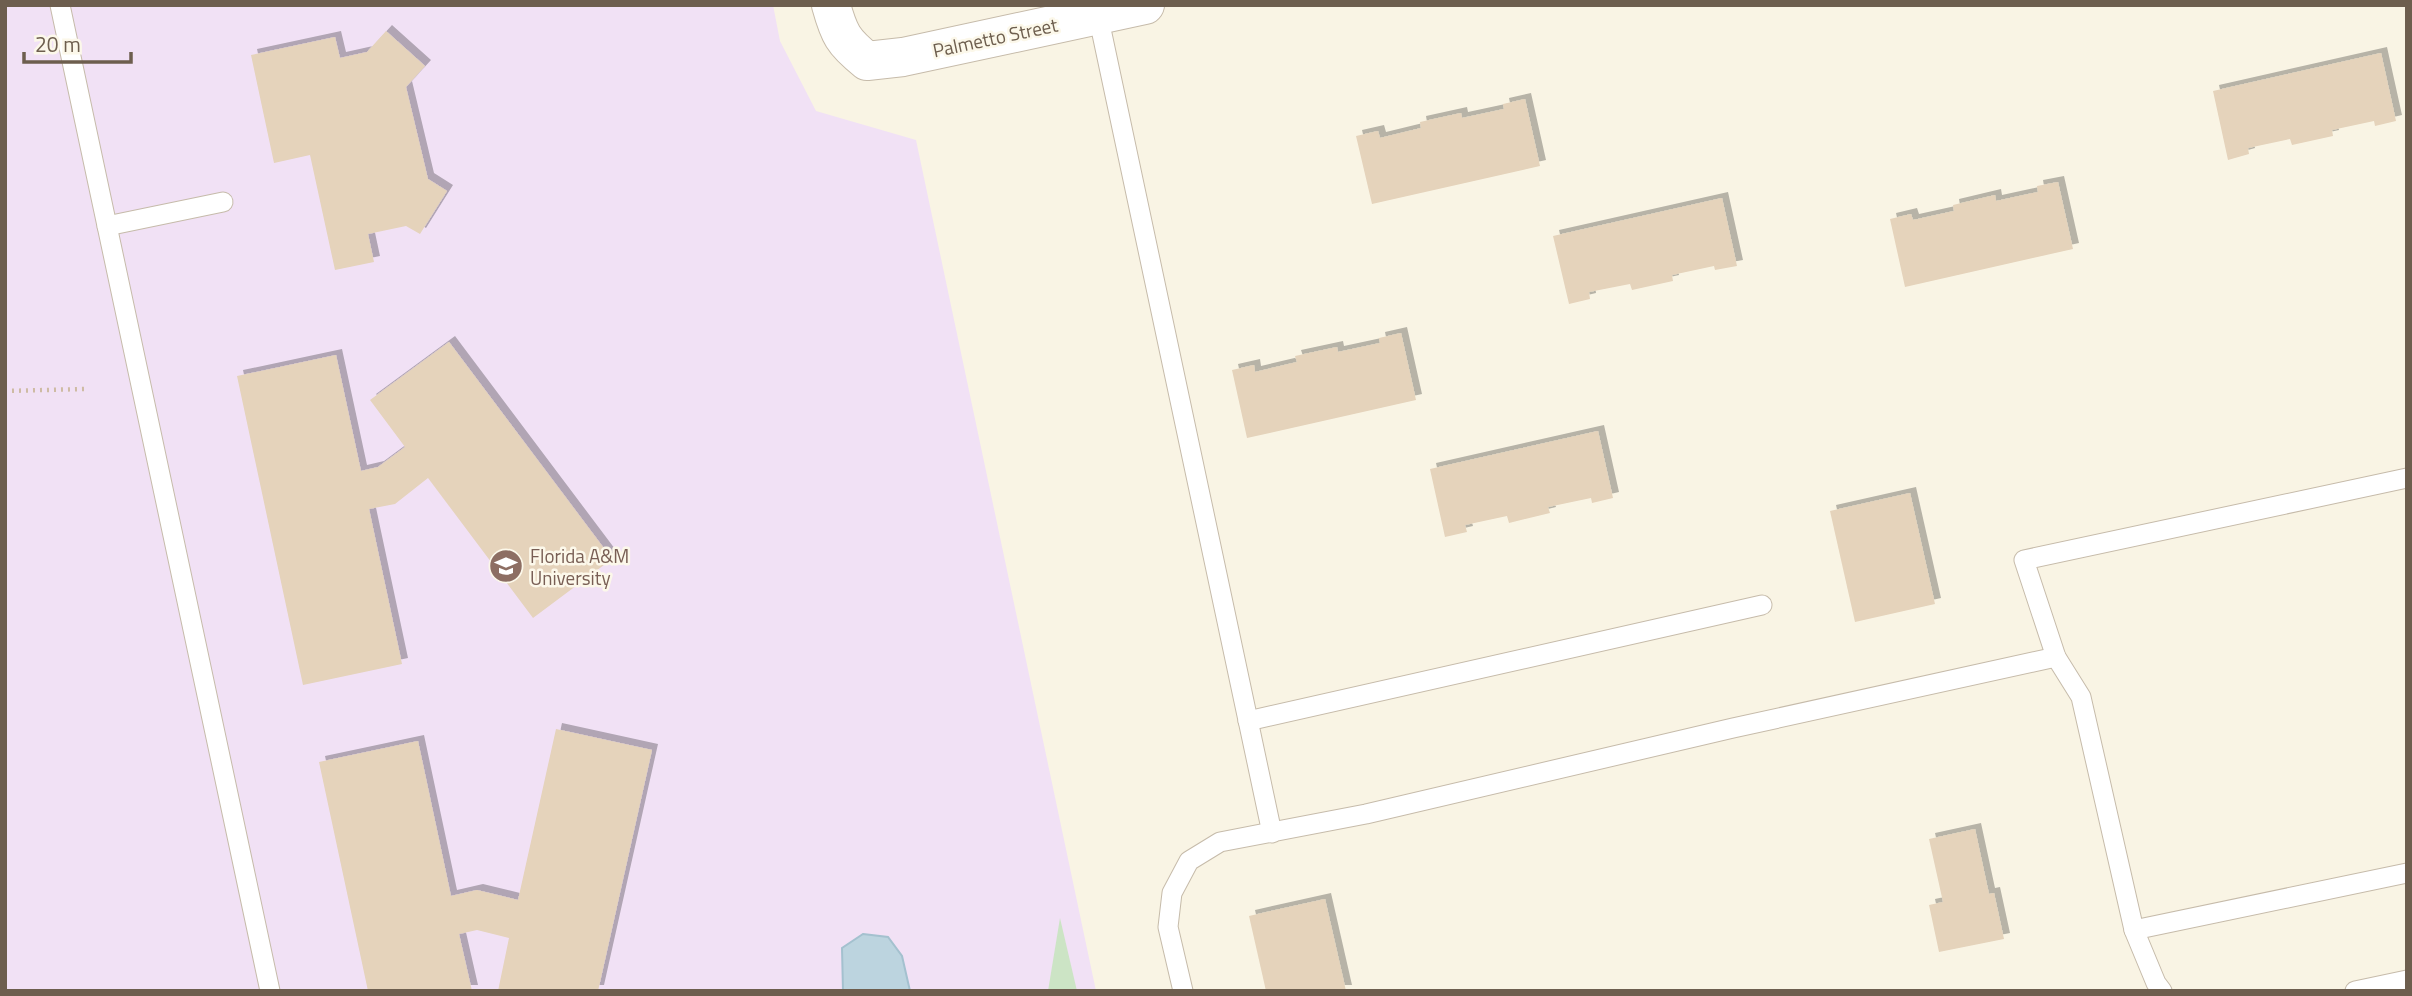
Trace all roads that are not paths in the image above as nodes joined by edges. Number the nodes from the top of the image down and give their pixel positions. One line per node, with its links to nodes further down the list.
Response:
1 (60, 5): 6 (lane)
2 (831, 5): 4 (street, Palmetto Street)
3 (1145, 5): 4 (street, Palmetto Street)
4 (1098, 15): 10 (lane)
5 (223, 202): 6 (lane)
6 (107, 226): 15 (lane)
7 (2407, 478): 9 (lane)
8 (1762, 605): 10 (lane)
9 (2056, 657): 11 (lane); 13 (lane)
10 (1248, 721): 11 (lane)
11 (1272, 833): 16 (lane)
12 (2407, 873): 13 (lane)
13 (2134, 930): 17 (lane)
14 (2407, 981): 18 (lane)
15 (270, 991)
16 (1183, 991)
17 (2162, 991)
18 (2356, 991)

